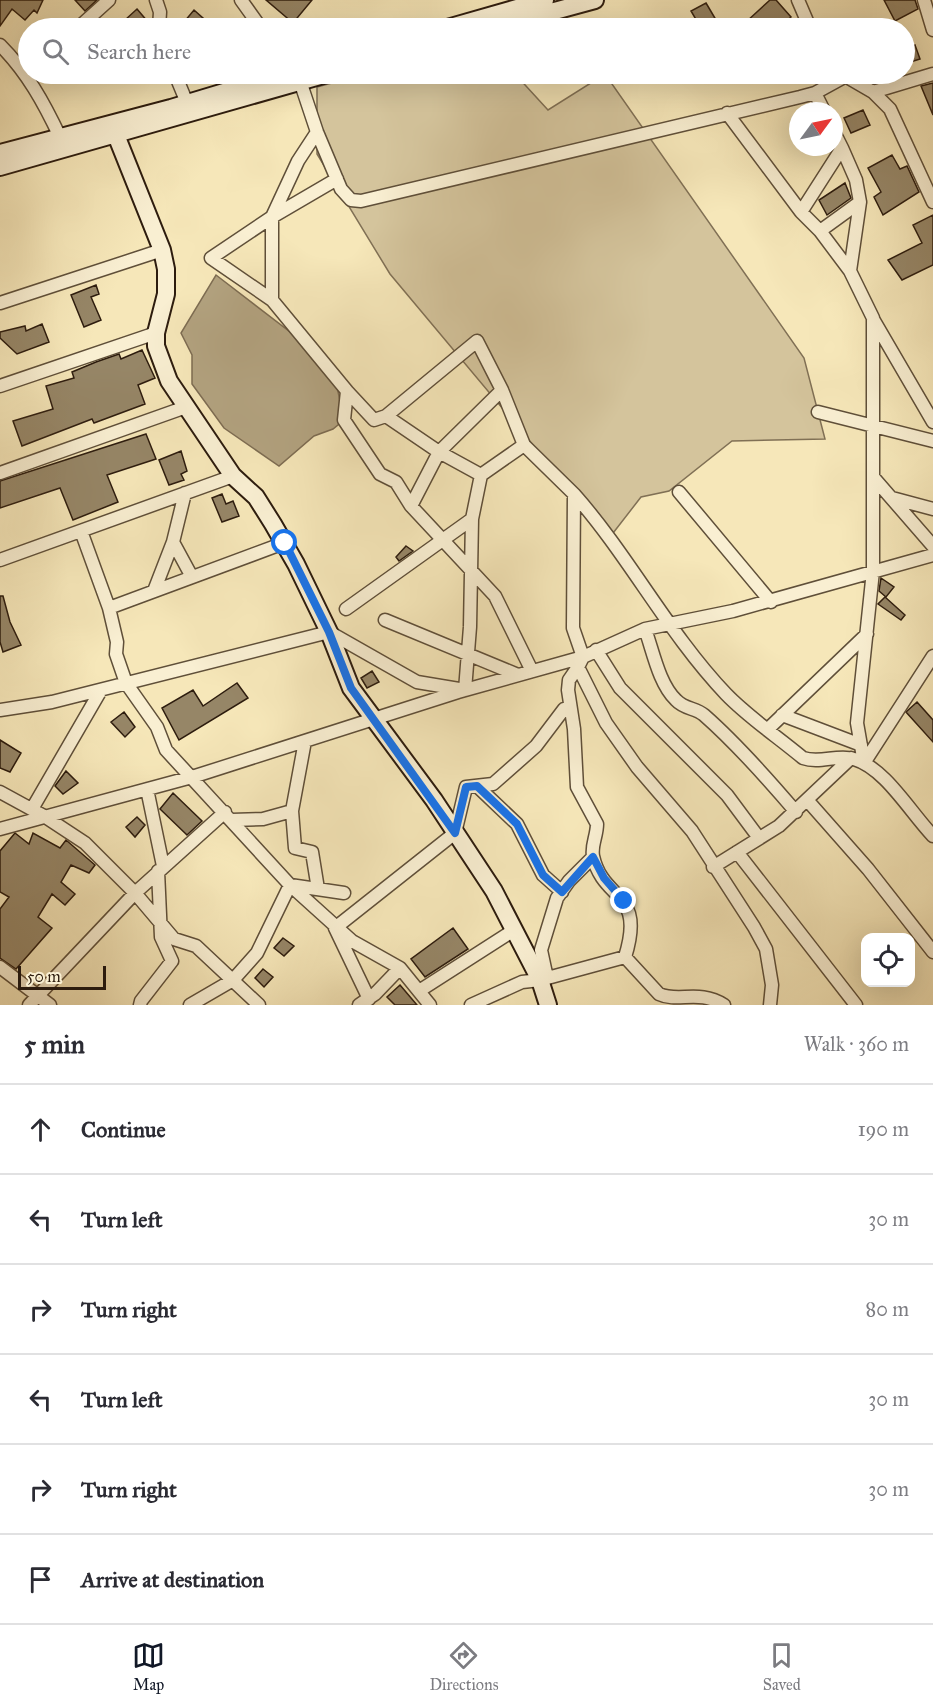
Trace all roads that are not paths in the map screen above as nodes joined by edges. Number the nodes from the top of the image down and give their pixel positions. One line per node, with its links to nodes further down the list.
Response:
1 (109, 0): 8 (street)
2 (156, 0): 9 (street)
3 (241, 0): 10 (street)
4 (545, 0): 11 (street)
5 (595, 0): 12 (street)
6 (798, 0): 13 (street)
7 (924, 0): 14 (street)
8 (89, 18)
9 (160, 18)
10 (254, 18)
11 (482, 18)
12 (529, 18)
13 (806, 18)
14 (933, 30)
15 (0, 45): 16 (street)
16 (18, 64)
17 (933, 75): 18 (street)
18 (915, 80)
19 (32, 84): 34 (street)
20 (179, 84): 30 (street)
21 (251, 84): 30 (street)
22 (290, 84): 33 (street)
23 (301, 84): 32 (street)
24 (829, 84): 27 (street)
25 (859, 84): 28 (street)
26 (903, 84): 28 (street)
27 (815, 93): 29 (street); 31 (street)
28 (873, 93): 41 (street)
29 (820, 102)
30 (187, 103): 34 (street)
31 (727, 113): 39 (street); 42 (street)
32 (317, 132): 39 (street); 43 (street)
33 (116, 135): 38 (street); 45 (street)
34 (60, 137): 36 (street)
35 (843, 150): 40 (street)
36 (0, 153)
37 (837, 156): 42 (street)
38 (0, 167)
39 (337, 179): 43 (street)
40 (860, 202): 44 (street); 46 (street)
41 (933, 202)
42 (801, 212): 44 (street)
43 (272, 217): 47 (street); 47 (street)
44 (820, 231): 46 (street)
45 (162, 250): 48 (street); 50 (street)
46 (850, 271): 49 (street)
47 (272, 300): 53 (street)
48 (0, 303)
49 (873, 318): 57 (street); 58 (street)
50 (156, 333): 51 (street); 54 (street)
51 (0, 386)
52 (502, 390): 56 (street); 62 (street); 63 (street)
53 (347, 391): 56 (street); 72 (street)
54 (186, 406): 64 (street); 66 (street)
55 (818, 412): 58 (street)
56 (386, 416): 63 (street)
57 (933, 422)
58 (873, 426): 59 (street); 67 (street)
59 (899, 433): 60 (street); 61 (street)
60 (933, 436)
61 (933, 441)
62 (524, 445): 65 (street); 70 (street)
63 (439, 452): 65 (street); 72 (street)
64 (0, 473)
65 (482, 474): 74 (street)
66 (233, 476): 69 (street); 78 (street)
67 (873, 477): 71 (street); 83 (street)
68 (678, 492): 86 (street)
69 (185, 494): 75 (street); 77 (street)
70 (574, 494): 90 (street); 97 (street)
71 (891, 497): 73 (street); 79 (street)
72 (411, 506): 76 (street)
73 (933, 509)
74 (472, 519): 76 (street); 82 (street)
75 (81, 531): 81 (street); 87 (street)
76 (443, 539): 82 (street); 88 (street)
77 (173, 542): 84 (street); 85 (street)
78 (285, 543): 84 (street); 92 (street)
79 (933, 546)
80 (933, 555): 83 (street)
81 (0, 560)
82 (471, 570): 95 (street); 98 (street)
83 (873, 571): 86 (street); 93 (street)
84 (192, 577): 85 (street)
85 (154, 591): 87 (street)
86 (771, 601): 90 (street)
87 (109, 608): 100 (street)
88 (346, 609)
89 (385, 620): 95 (street)
90 (670, 622): 91 (street); 107 (street)
91 (645, 629): 94 (street); 119 (street)
92 (329, 632): 100 (street); 102 (street); 106 (street)
93 (867, 634): 105 (street); 109 (street)
94 (596, 650): 97 (street); 125 (street)
95 (468, 654): 99 (street); 102 (street)
96 (933, 656): 111 (street)
97 (581, 662): 98 (street); 127 (street); 128 (street)
98 (532, 671): 99 (street)
99 (518, 675): 102 (street)
100 (126, 683): 101 (street); 112 (street)
101 (101, 690): 104 (street); 117 (street)
102 (465, 690): 106 (street)
103 (564, 709): 113 (street)
104 (0, 710)
105 (782, 715): 107 (street); 109 (street)
106 (374, 719): 108 (street); 123 (street)
107 (768, 729): 110 (street)
108 (305, 741): 112 (street); 118 (street)
109 (861, 745): 111 (street)
110 (851, 758): 111 (street); 116 (street)
111 (864, 763): 124 (street)
112 (192, 777): 114 (street); 120 (street)
113 (477, 786): 123 (street); 132 (street)
114 (147, 789): 121 (street); 129 (street)
115 (0, 792): 117 (street)
116 (808, 801): 119 (street); 138 (street)
117 (32, 809): 121 (street)
118 (292, 810): 120 (street); 131 (street)
119 (795, 812): 125 (street)
120 (228, 816): 129 (street); 130 (street)
121 (46, 817): 122 (street); 133 (street)
122 (2, 831)
123 (455, 833): 136 (street); 137 (street)
124 (932, 833)
125 (759, 838): 126 (street)
126 (737, 852): 128 (street); 157 (street)
127 (593, 857): 132 (street); 139 (street)
128 (713, 867): 156 (street)
129 (161, 868): 133 (street); 135 (street)
130 (290, 885): 131 (street); 136 (street); 143 (street)
131 (318, 889): 134 (street)
132 (562, 892): 142 (street)
133 (135, 893): 135 (street); 145 (street)
134 (344, 893)
135 (160, 922): 143 (street); 150 (street)
136 (334, 928): 141 (street); 146 (street)
137 (514, 930): 142 (street); 144 (street)
138 (933, 952)
139 (626, 957): 142 (street); 155 (street)
140 (0, 967): 145 (street)
141 (400, 968): 144 (street); 146 (street)
142 (543, 979): 153 (street); 154 (street)
143 (233, 980): 147 (street); 151 (street)
144 (419, 991): 152 (street)
145 (39, 995): 148 (street); 149 (street)
146 (364, 1002)
147 (196, 1004)
148 (29, 1005)
149 (50, 1005)
150 (140, 1005)
151 (259, 1005)
152 (430, 1005)
153 (471, 1005)
154 (548, 1005)
155 (724, 1005)
156 (770, 1005)
157 (856, 1005)

